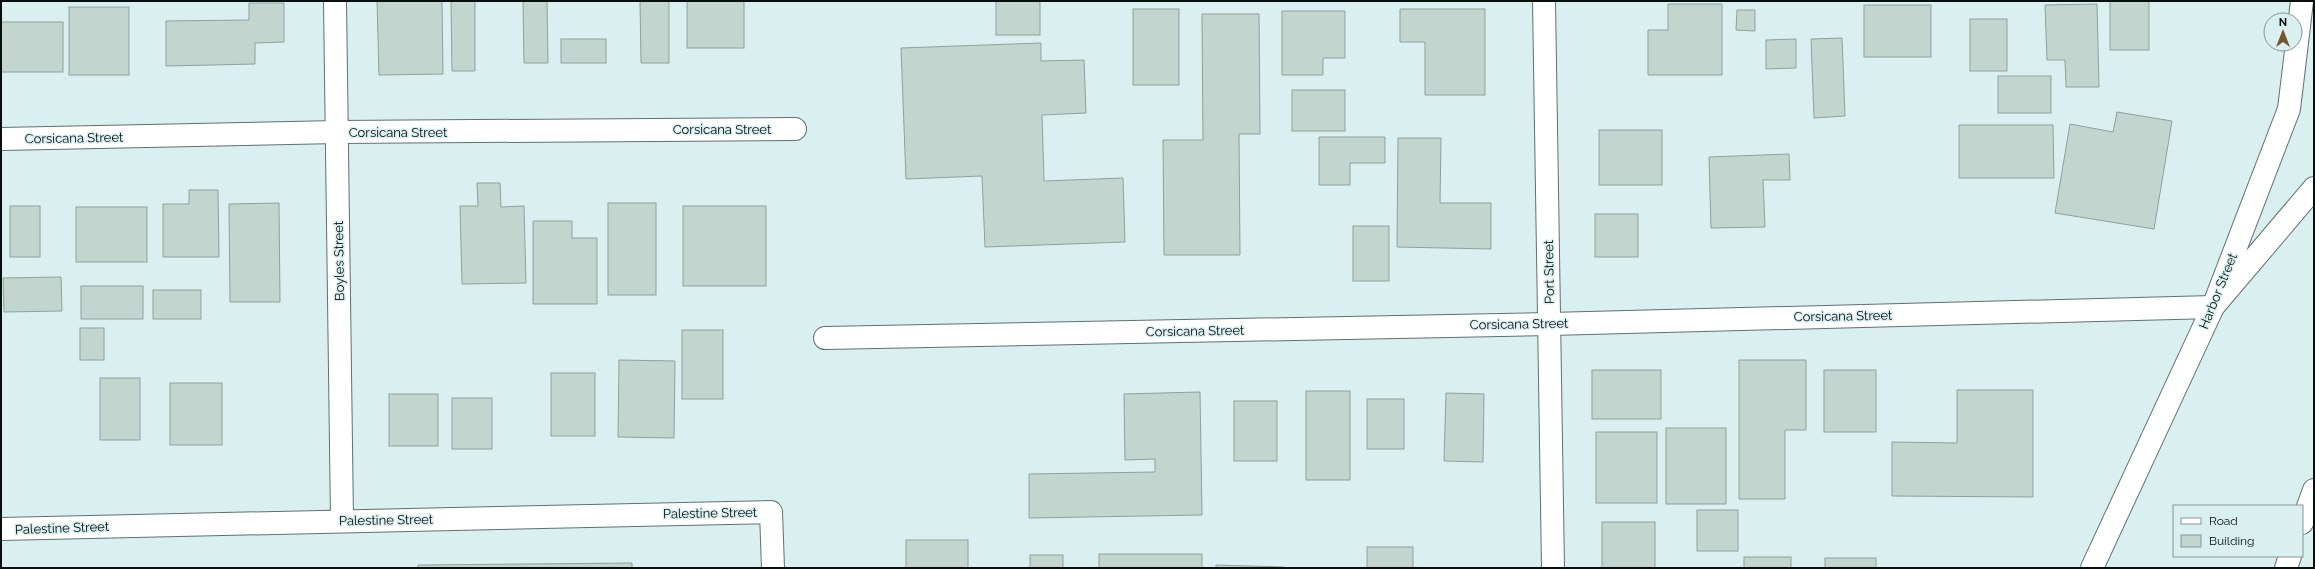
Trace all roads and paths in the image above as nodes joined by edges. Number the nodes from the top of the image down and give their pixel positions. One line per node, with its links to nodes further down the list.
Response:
1 (335, 1): 5 (street, Boyles Street)
2 (1544, 1): 9 (street, Port Street)
3 (2302, 1): 8 (street, Harbor Street)
4 (795, 129): 5 (street, Corsicana Street)
5 (338, 132): 6 (street, Corsicana Street); 12 (street, Boyles Street)
6 (1, 139)
7 (2314, 188): 8 (street)
8 (2213, 307): 9 (street, Corsicana Street); 18 (street, Harbor Street)
9 (1550, 324): 10 (street, Corsicana Street); 17 (street, Port Street)
10 (825, 338)
11 (2314, 490): 13 (street)
12 (342, 520): 14 (street, Palestine Street); 16 (street, Palestine Street)
13 (2303, 520)
14 (1, 529)
15 (2290, 557): 19 (street)
16 (774, 568)
17 (1553, 568)
18 (2092, 568)
19 (2286, 568)

